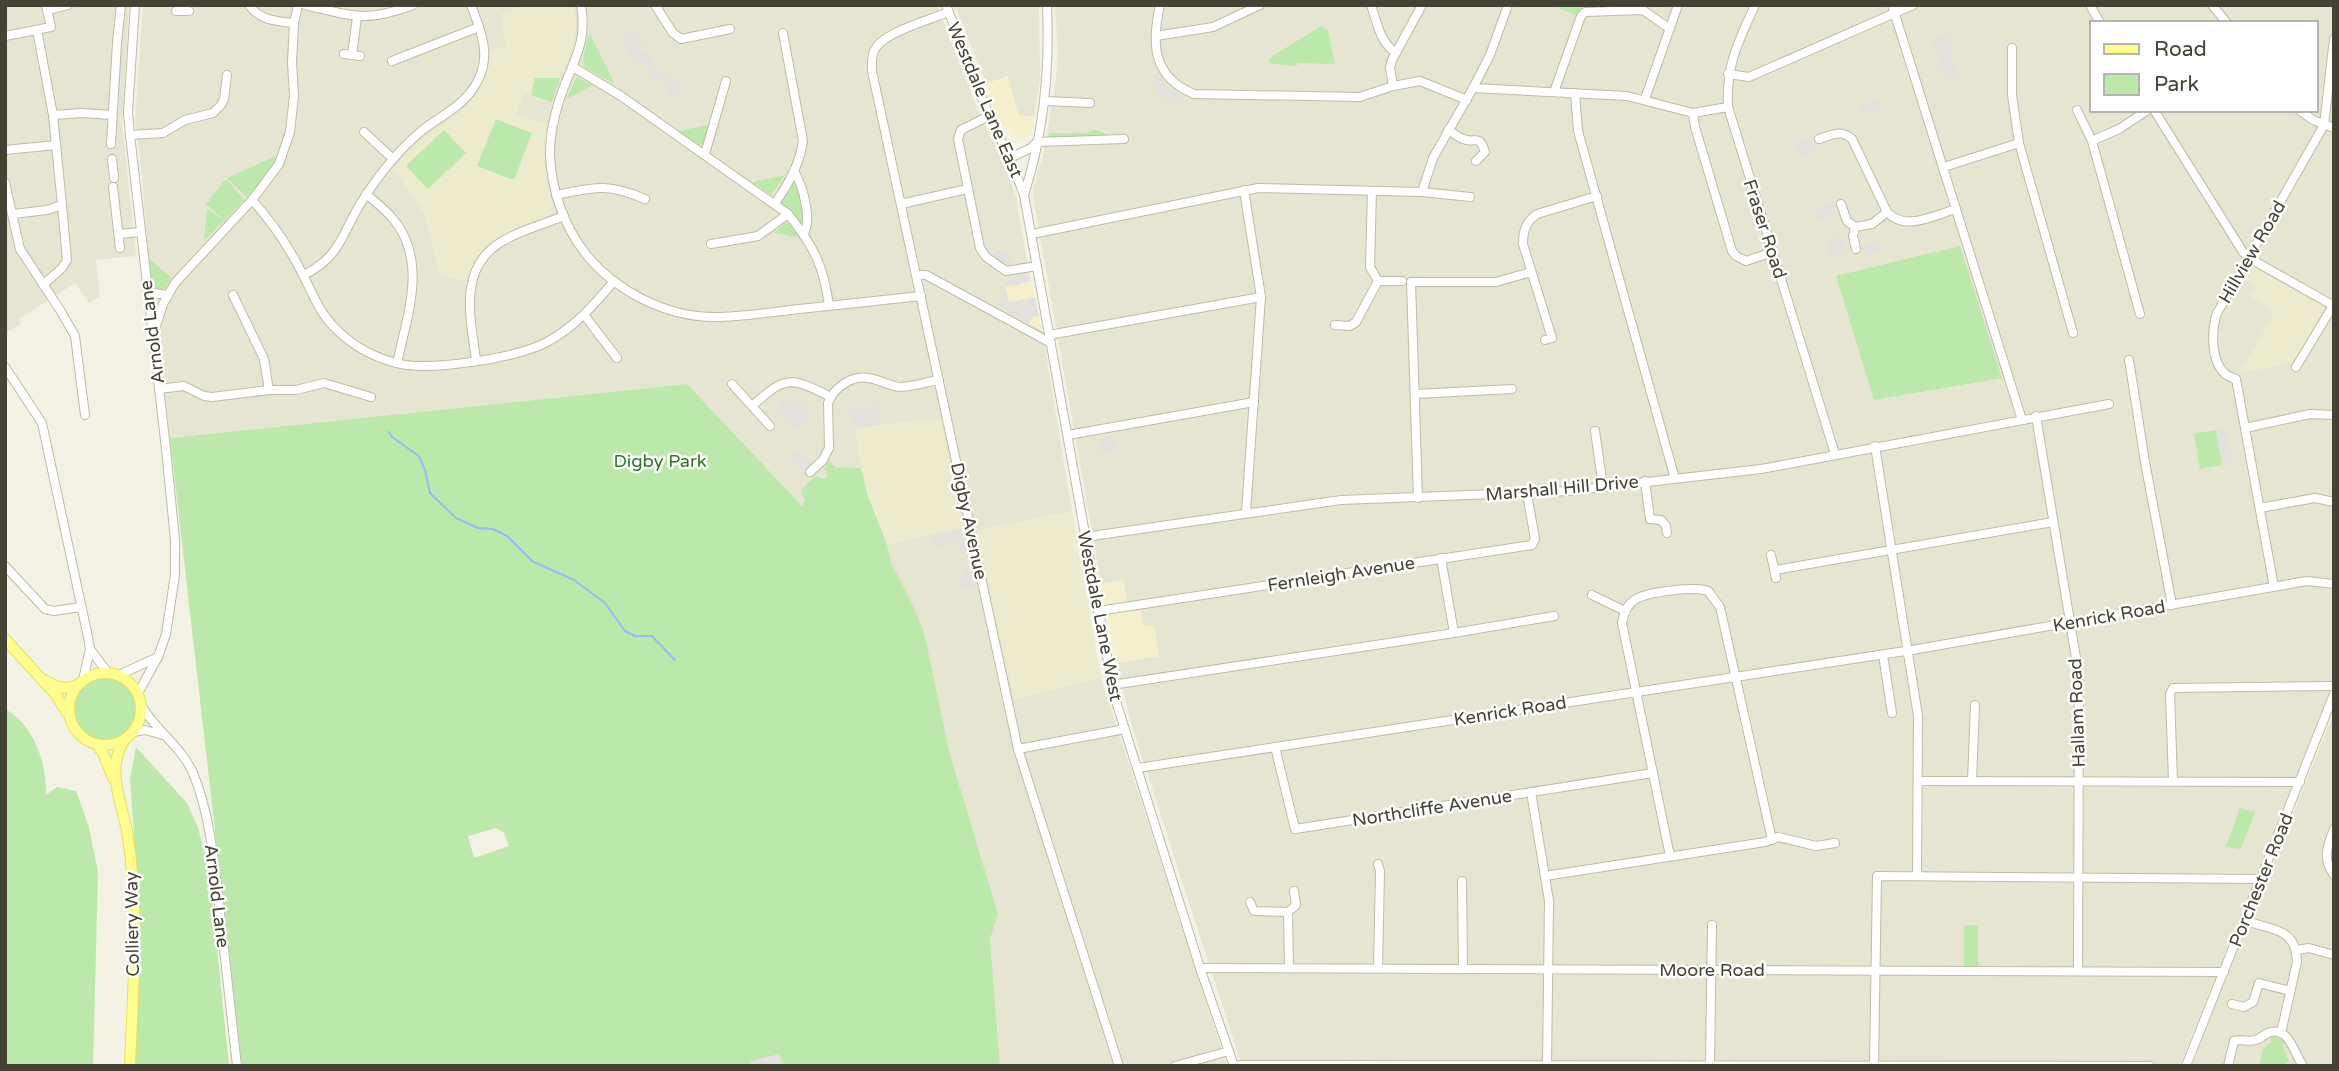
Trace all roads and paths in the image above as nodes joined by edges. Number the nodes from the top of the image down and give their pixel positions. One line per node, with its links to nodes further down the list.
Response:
1 (68, 5): 22 (street)
2 (121, 5): 61 (street)
3 (135, 5): 67 (street, Arnold Lane)
4 (249, 5): 29 (street)
5 (298, 5): 29 (street)
6 (305, 5): 23 (street)
7 (412, 5): 26 (street)
8 (471, 5): 30 (street)
9 (581, 5): 42 (street)
10 (655, 5): 31 (street)
11 (1047, 5): 52 (street)
12 (1160, 5): 36 (street)
13 (1260, 5): 36 (street)
14 (1371, 5): 39 (street)
15 (1422, 5): 39 (street)
16 (1508, 5): 47 (street)
17 (1678, 5): 32 (street)
18 (1755, 5): 43 (street, Fraser Road)
19 (1913, 5): 25 (street)
20 (2090, 5): 27 (street)
21 (2212, 5): 28 (street)
22 (47, 8): 33 (street)
23 (334, 9): 26 (street)
24 (947, 9): 62 (street, Westdale Lane East); 98 (street, Digby Avenue)
25 (1893, 10): 43 (street); 82 (street)
26 (357, 17): 40 (street)
27 (2100, 21)
28 (2225, 21)
29 (295, 23): 96 (street)
30 (479, 27): 41 (street); 79 (street)
31 (730, 29)
32 (1670, 29): 48 (street); 50 (street)
33 (37, 30): 35 (street); 60 (street)
34 (783, 33): 83 (street)
35 (5, 36)
36 (1156, 36): 46 (street)
37 (2334, 39): 63 (street, Hillview Road)
38 (2012, 48): 72 (street)
39 (1396, 53): 46 (street)
40 (352, 55)
41 (392, 61)
42 (573, 67): 76 (street); 91 (street)
43 (1728, 74): 54 (street, Fraser Road)
44 (227, 75): 67 (street)
45 (726, 81): 76 (street)
46 (1393, 86): 51 (street)
47 (1473, 88): 48 (street); 51 (street)
48 (1554, 92): 49 (street)
49 (1575, 93): 50 (street); 93 (street)
50 (1645, 99): 59 (street)
51 (1467, 100): 65 (street)
52 (1045, 101): 53 (street); 71 (street)
53 (1090, 103)
54 (1728, 107): 59 (street); 114 (street, Fraser Road)
55 (2077, 110): 70 (street)
56 (2145, 112): 70 (street)
57 (2155, 112): 115 (street)
58 (2302, 112): 63 (street)
59 (1693, 113): 114 (street)
60 (53, 115): 61 (street); 74 (street)
61 (112, 115): 73 (street)
62 (989, 116): 77 (street, Westdale Lane East); 86 (street)
63 (2324, 125): 64 (street); 115 (street, Hillview Road)
64 (2334, 128)
65 (1448, 130): 80 (street); 89 (street)
66 (364, 132): 79 (street)
67 (130, 135): 81 (street, Arnold Lane)
68 (1124, 139): 71 (street)
69 (1819, 139): 102 (street)
70 (2092, 141): 131 (street)
71 (1037, 142): 77 (street); 92 (street)
72 (2020, 143): 82 (street); 134 (street)
73 (111, 144)
74 (56, 145): 75 (street); 100 (street)
75 (5, 149)
76 (705, 154): 97 (street)
77 (1010, 158): 92 (street, Westdale Lane East)
78 (113, 159): 84 (street)
79 (393, 159): 90 (street)
80 (1476, 161)
81 (133, 166): 84 (street); 107 (street, Arnold Lane)
82 (1944, 167): 101 (street)
83 (794, 171): 97 (street); 110 (street)
84 (114, 178): 109 (street)
85 (5, 183): 103 (street)
86 (967, 189): 98 (street); 116 (street)
87 (1244, 190): 88 (street); 108 (street); 128 (street)
88 (1372, 191): 89 (street); 121 (street)
89 (1422, 192): 94 (street)
90 (366, 194): 118 (street); 141 (street)
91 (556, 195): 95 (street); 105 (street)
92 (1024, 195): 108 (street, Westdale Lane West)
93 (1597, 196): 117 (street); 166 (street)
94 (1470, 197)
95 (645, 198)
96 (252, 200): 118 (street); 125 (street)
97 (775, 204): 104 (street)
98 (901, 204): 119 (street, Digby Avenue)
99 (1842, 204): 106 (street)
100 (62, 205): 103 (street); 123 (street)
101 (1956, 209): 102 (street); 158 (street)
102 (1887, 212): 106 (street)
103 (13, 214): 123 (street)
104 (788, 214): 110 (street); 111 (street)
105 (564, 216): 120 (street); 139 (street)
106 (1855, 227): 113 (street)
107 (140, 232): 109 (street); 124 (street, Arnold Lane)
108 (1032, 233): 116 (street, Westdale Lane West)
109 (119, 234): 112 (street)
110 (804, 234): 130 (street)
111 (711, 244)
112 (120, 248)
113 (1856, 249)
114 (1773, 252): 164 (street, Fraser Road)
115 (2249, 258): 129 (street); 160 (street, Hillview Road)
116 (1037, 266): 136 (street, Westdale Lane West)
117 (1531, 272): 137 (street); 149 (street)
118 (304, 275): 141 (street)
119 (917, 275): 127 (street, Digby Avenue); 136 (street)
120 (614, 281): 130 (street); 132 (street)
121 (1378, 281): 122 (street); 133 (street)
122 (1402, 281)
123 (43, 285): 155 (street)
124 (147, 292): 125 (street); 135 (street, Arnold Lane)
125 (167, 295): 135 (street)
126 (233, 295): 148 (street)
127 (921, 296): 130 (street); 144 (street, Digby Avenue)
128 (1261, 297): 136 (street); 152 (street)
129 (2334, 305): 142 (street)
130 (829, 306)
131 (2140, 314)
132 (585, 316): 138 (street); 139 (street)
133 (1335, 325)
134 (2073, 333)
135 (153, 338): 146 (street, Arnold Lane)
136 (1050, 339): 162 (street, Westdale Lane West)
137 (1545, 340)
138 (617, 358)
139 (477, 360): 141 (street)
140 (2129, 360): 184 (street)
141 (397, 363)
142 (2297, 367)
143 (5, 368): 185 (street)
144 (939, 380): 151 (street); 215 (street, Digby Avenue)
145 (732, 384): 154 (street)
146 (159, 388): 148 (street); 195 (street, Arnold Lane)
147 (1512, 389): 149 (street)
148 (269, 390): 150 (street)
149 (1415, 394): 170 (street)
150 (371, 397)
151 (831, 397): 154 (street); 165 (street)
152 (1254, 402): 162 (street); 173 (street)
153 (2109, 404): 157 (street, Marshall Hill Drive)
154 (752, 406): 159 (street)
155 (85, 415)
156 (2334, 415): 160 (street)
157 (2036, 416): 158 (street, Marshall Hill Drive); 174 (street, Hallam Road)
158 (2022, 420): 163 (street, Marshall Hill Drive)
159 (770, 426)
160 (2245, 428): 172 (street, Hillview Road)
161 (1595, 431): 168 (street)
162 (1068, 435): 176 (street, Westdale Lane West)
163 (1875, 446): 164 (street, Marshall Hill Drive); 177 (street)
164 (1835, 454): 166 (street, Marshall Hill Drive)
165 (824, 475)
166 (1675, 479): 167 (street, Marshall Hill Drive)
167 (1645, 481): 168 (street, Marshall Hill Drive); 175 (street)
168 (1603, 487): 169 (street, Marshall Hill Drive)
169 (1527, 494): 170 (street, Marshall Hill Drive); 179 (street, Fernleigh Avenue)
170 (1418, 498): 173 (street, Marshall Hill Drive)
171 (2334, 502): 172 (street)
172 (2260, 508): 182 (street, Hillview Road)
173 (1247, 512): 176 (street, Marshall Hill Drive)
174 (2053, 523): 177 (street); 189 (street, Hallam Road)
175 (1667, 533)
176 (1085, 537): 186 (street, Westdale Lane West)
177 (1891, 550): 178 (street); 193 (street)
178 (1771, 555)
179 (1441, 558): 186 (street, Fernleigh Avenue); 190 (street)
180 (5, 566): 185 (street)
181 (2334, 584): 182 (street, Kenrick Road)
182 (2274, 587): 184 (street, Kenrick Road)
183 (1592, 595): 187 (street)
184 (2172, 605): 189 (street, Kenrick Road)
185 (81, 607): 192 (street)
186 (1098, 611): 201 (street, Westdale Lane West)
187 (1625, 611): 199 (street); 203 (street)
188 (1554, 616): 190 (street)
189 (2070, 623): 193 (street, Kenrick Road); 221 (street, Hallam Road)
190 (1454, 633): 201 (street)
191 (5, 639): 197 (main road)
192 (90, 649): 196 (street); 200 (street)
193 (1909, 651): 194 (street, Kenrick Road); 218 (street)
194 (1883, 655): 199 (street, Kenrick Road); 208 (street)
195 (158, 657): 198 (street); 204 (street, Arnold Lane)
196 (108, 673): 198 (main road); 200 (main road)
197 (37, 675): 200 (main road); 209 (main road)
198 (119, 675): 204 (main road)
199 (1736, 677): 203 (street, Kenrick Road); 226 (street)
200 (80, 682): 209 (main road)
201 (1112, 685): 210 (street, Westdale Lane West)
202 (2334, 686): 220 (street)
203 (1635, 692): 214 (street, Kenrick Road); 217 (street)
204 (138, 693): 206 (main road)
205 (2334, 694): 222 (street, Porchester Road)
206 (141, 705): 211 (main road); 212 (street, Arnold Lane)
207 (1975, 705): 219 (street)
208 (1892, 713)
209 (70, 718): 213 (main road)
210 (1125, 729): 215 (street); 216 (street, Westdale Lane West)
211 (129, 735): 212 (street); 213 (main road); 223 (main road, Colliery Way)
212 (166, 736): 262 (street, Arnold Lane)
213 (96, 744): 223 (main road, Colliery Way)
214 (1276, 747): 216 (street, Kenrick Road); 224 (street, Northcliffe Avenue)
215 (1018, 749): 263 (street, Digby Avenue)
216 (1138, 768): 245 (street, Westdale Lane West)
217 (1653, 773): 224 (street, Northcliffe Avenue); 228 (street)
218 (1918, 781): 219 (street); 230 (street)
219 (1972, 781): 221 (street)
220 (2174, 781): 221 (street); 222 (street)
221 (2079, 782): 233 (street, Hallam Road)
222 (2300, 782): 234 (street, Porchester Road)
223 (116, 784): 261 (main road, Colliery Way)
224 (1531, 792): 232 (street)
225 (2334, 830): 231 (street)
226 (1772, 840): 227 (street); 228 (street)
227 (1835, 843)
228 (1670, 856): 232 (street)
229 (1378, 864): 246 (street)
230 (1917, 875): 233 (street); 250 (street)
231 (2330, 875)
232 (1545, 876): 248 (street)
233 (2079, 876): 234 (street); 251 (street, Hallam Road)
234 (2261, 879): 239 (street, Porchester Road)
235 (1462, 881): 247 (street)
236 (1294, 891): 238 (street)
237 (1251, 902): 238 (street)
238 (1287, 912): 244 (street)
239 (2245, 920): 242 (street); 252 (street, Porchester Road)
240 (1712, 925): 249 (street)
241 (1294, 939): 244 (street)
242 (2297, 950): 243 (street); 253 (street)
243 (2334, 955)
244 (1292, 967): 245 (street, Moore Road); 246 (street, Moore Road)
245 (1200, 968): 256 (street, Westdale Lane West)
246 (1378, 968): 247 (street, Moore Road)
247 (1463, 969): 248 (street, Moore Road)
248 (1549, 970): 249 (street, Moore Road); 258 (street)
249 (1713, 970): 250 (street, Moore Road); 259 (street)
250 (1877, 971): 251 (street, Moore Road); 260 (street)
251 (2078, 971): 252 (street, Moore Road)
252 (2224, 972): 266 (street, Porchester Road)
253 (2290, 991): 254 (street); 255 (street)
254 (2232, 1004)
255 (2281, 1033): 267 (street); 268 (street)
256 (1230, 1051): 257 (street, Westdale Lane West); 264 (street)
257 (1234, 1065): 258 (street)
258 (1547, 1065): 259 (street)
259 (1710, 1065): 260 (street)
260 (1874, 1065): 265 (street)
261 (130, 1066)
262 (237, 1066)
263 (1119, 1066)
264 (1175, 1066)
265 (2150, 1066)
266 (2186, 1066)
267 (2228, 1066)
268 (2303, 1066)

